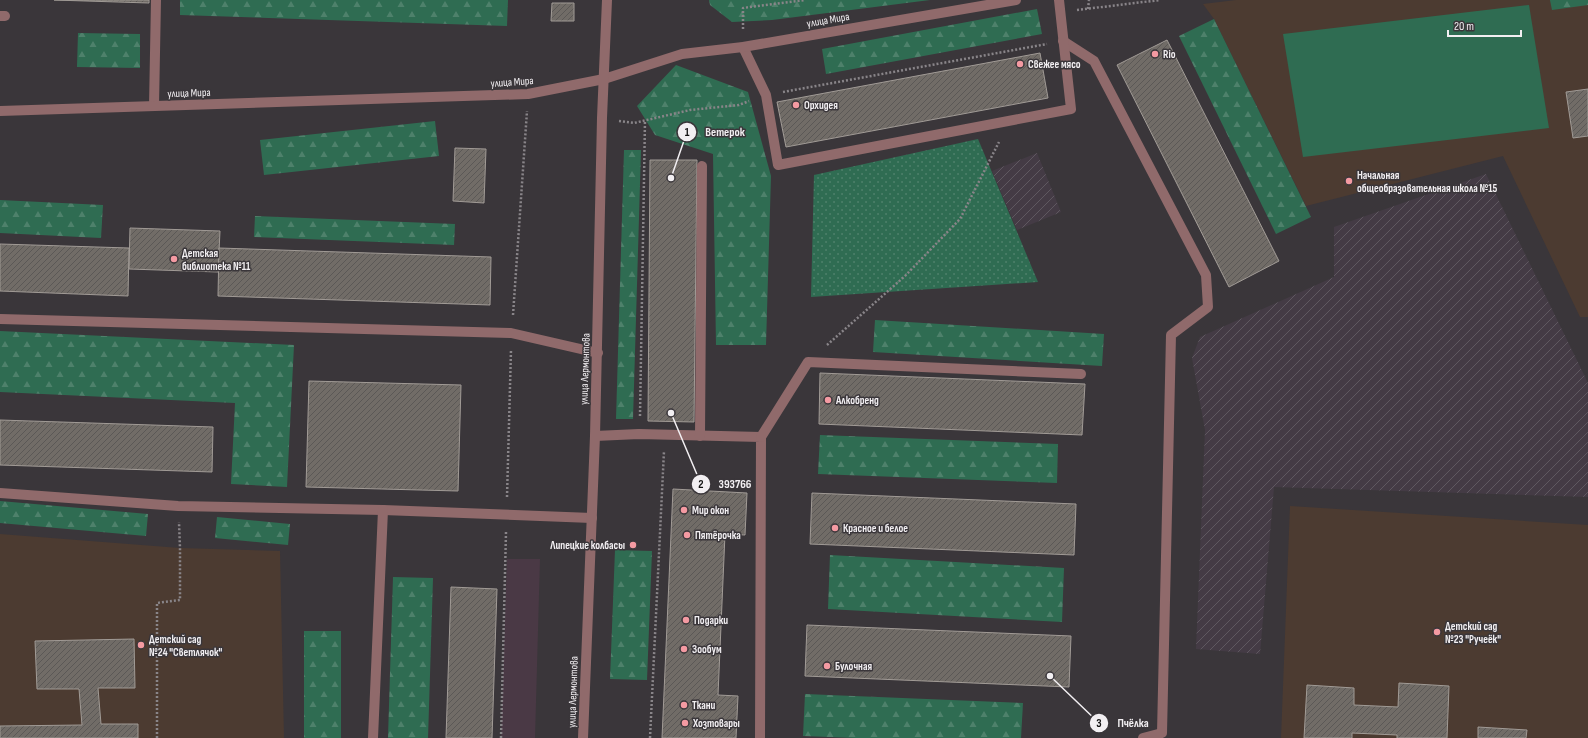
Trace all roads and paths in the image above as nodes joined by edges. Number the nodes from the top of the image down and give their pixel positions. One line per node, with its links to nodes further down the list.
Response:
1 (156, 0): 15 (street)
2 (607, 0): 12 (street, улица Лермонтова)
3 (805, 0): 11 (path)
4 (1016, 0): 11 (street, улица Мира)
5 (1059, 0): 9 (street)
6 (1089, 0): 8 (path)
7 (1160, 0): 8 (path)
8 (1088, 9): 9 (path)
9 (1060, 12): 10 (street)
10 (1064, 41): 14 (path); 19 (street); 43 (street)
11 (743, 47): 12 (street, улица Мира); 14 (street)
12 (604, 79): 13 (street, улица Мира); 17 (street, улица Лермонтова)
13 (528, 94): 15 (street, улица Мира); 22 (path)
14 (766, 95): 18 (path); 19 (street)
15 (154, 106): 16 (street, улица Мира)
16 (0, 112)
17 (602, 118): 18 (path); 23 (street, улица Лермонтова)
18 (645, 120): 26 (path)
19 (1010, 120): 24 (path)
20 (702, 166): 29 (street)
21 (0, 319): 22 (street)
22 (511, 333): 23 (street); 32 (path)
23 (598, 353): 28 (street, улица Лермонтова)
24 (808, 362): 25 (street); 30 (street)
25 (1081, 374)
26 (640, 434): 27 (street); 28 (street)
27 (664, 435): 29 (street); 41 (path)
28 (595, 436): 35 (street, улица Лермонтова)
29 (700, 436): 30 (street)
30 (761, 437): 42 (street)
31 (0, 493): 33 (street)
32 (507, 500)
33 (178, 506): 34 (street); 37 (path)
34 (382, 510): 35 (street); 38 (street)
35 (592, 518): 40 (street, улица Лермонтова)
36 (506, 532): 39 (path)
37 (157, 738)
38 (373, 738)
39 (501, 738)
40 (583, 738)
41 (650, 738)
42 (760, 738)
43 (1143, 738)

